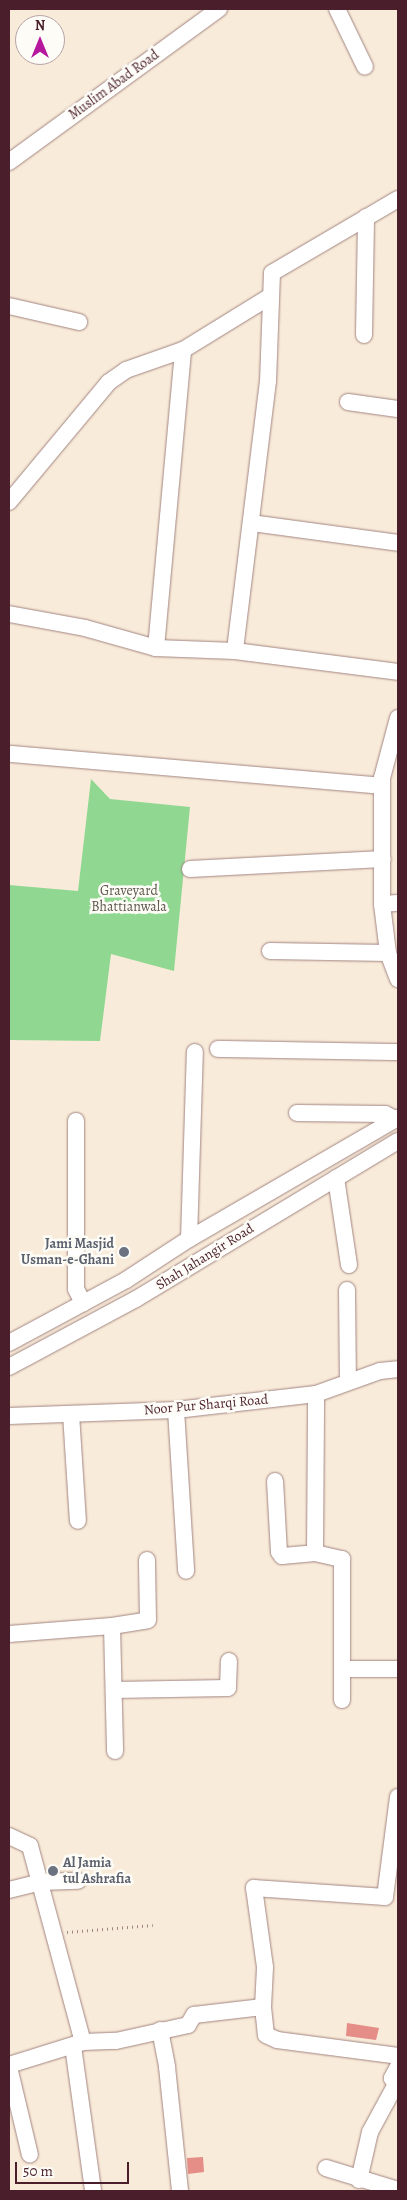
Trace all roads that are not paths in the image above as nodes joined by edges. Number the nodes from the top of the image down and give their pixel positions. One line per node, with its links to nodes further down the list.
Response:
1 (219, 9): 4 (street, Muslim Abad Road)
2 (337, 9): 3 (street)
3 (366, 67)
4 (9, 162)
5 (398, 199): 6 (street)
6 (366, 217): 7 (street); 10 (street)
7 (269, 297): 11 (street); 15 (street)
8 (9, 306): 9 (street)
9 (79, 322)
10 (364, 335)
11 (183, 350): 14 (street); 18 (street)
12 (348, 402): 13 (street)
13 (398, 409)
14 (9, 502)
15 (251, 523): 16 (street); 19 (street)
16 (398, 543)
17 (9, 614): 18 (street)
18 (156, 648): 19 (street)
19 (235, 651): 20 (street)
20 (398, 672)
21 (398, 718): 23 (street)
22 (11, 754): 23 (street)
23 (382, 786): 24 (street)
24 (383, 859): 25 (street); 27 (street)
25 (190, 869)
26 (398, 903): 27 (street)
27 (382, 904): 29 (street)
28 (270, 951): 29 (street)
29 (388, 953): 30 (street)
30 (398, 979)
31 (218, 1049): 33 (street)
32 (196, 1052): 39 (street)
33 (398, 1052)
34 (297, 1113): 35 (street)
35 (397, 1119): 39 (street, Shah Jahangir Road)
36 (76, 1121): 42 (street)
37 (398, 1142): 38 (street, Shah Jahangir Road)
38 (336, 1178): 40 (street); 44 (street, Shah Jahangir Road)
39 (189, 1240): 42 (street, Shah Jahangir Road)
40 (349, 1265)
41 (347, 1290): 46 (street)
42 (83, 1304): 43 (street, Shah Jahangir Road)
43 (9, 1343)
44 (9, 1367)
45 (398, 1369): 46 (street, Noor Pur Sharqi Road)
46 (348, 1382): 47 (street, Noor Pur Sharqi Road)
47 (316, 1394): 48 (street, Noor Pur Sharqi Road); 53 (street)
48 (176, 1410): 49 (street, Noor Pur Sharqi Road); 55 (street)
49 (71, 1414): 50 (street, Noor Pur Sharqi Road); 52 (street)
50 (9, 1416)
51 (274, 1482): 53 (street)
52 (78, 1521)
53 (315, 1553): 59 (street)
54 (147, 1560): 56 (street)
55 (186, 1571)
56 (112, 1626): 57 (street); 61 (street)
57 (9, 1634)
58 (229, 1661): 61 (street)
59 (342, 1669): 60 (street); 62 (street)
60 (398, 1669)
61 (114, 1690): 63 (street)
62 (342, 1700)
63 (115, 1751)
64 (398, 1797): 69 (street)
65 (9, 1836): 67 (street)
66 (78, 1881): 67 (street)
67 (40, 1882): 68 (street); 71 (street)
68 (9, 1890)
69 (263, 2007): 70 (street); 72 (street)
70 (160, 2030): 71 (street); 81 (street)
71 (78, 2044): 73 (street); 80 (street)
72 (398, 2056)
73 (9, 2066): 76 (street)
74 (398, 2068): 75 (street)
75 (397, 2087): 78 (street)
76 (30, 2155)
77 (326, 2168): 78 (street)
78 (359, 2180): 79 (street)
79 (398, 2190)
80 (93, 2191)
81 (180, 2191)

